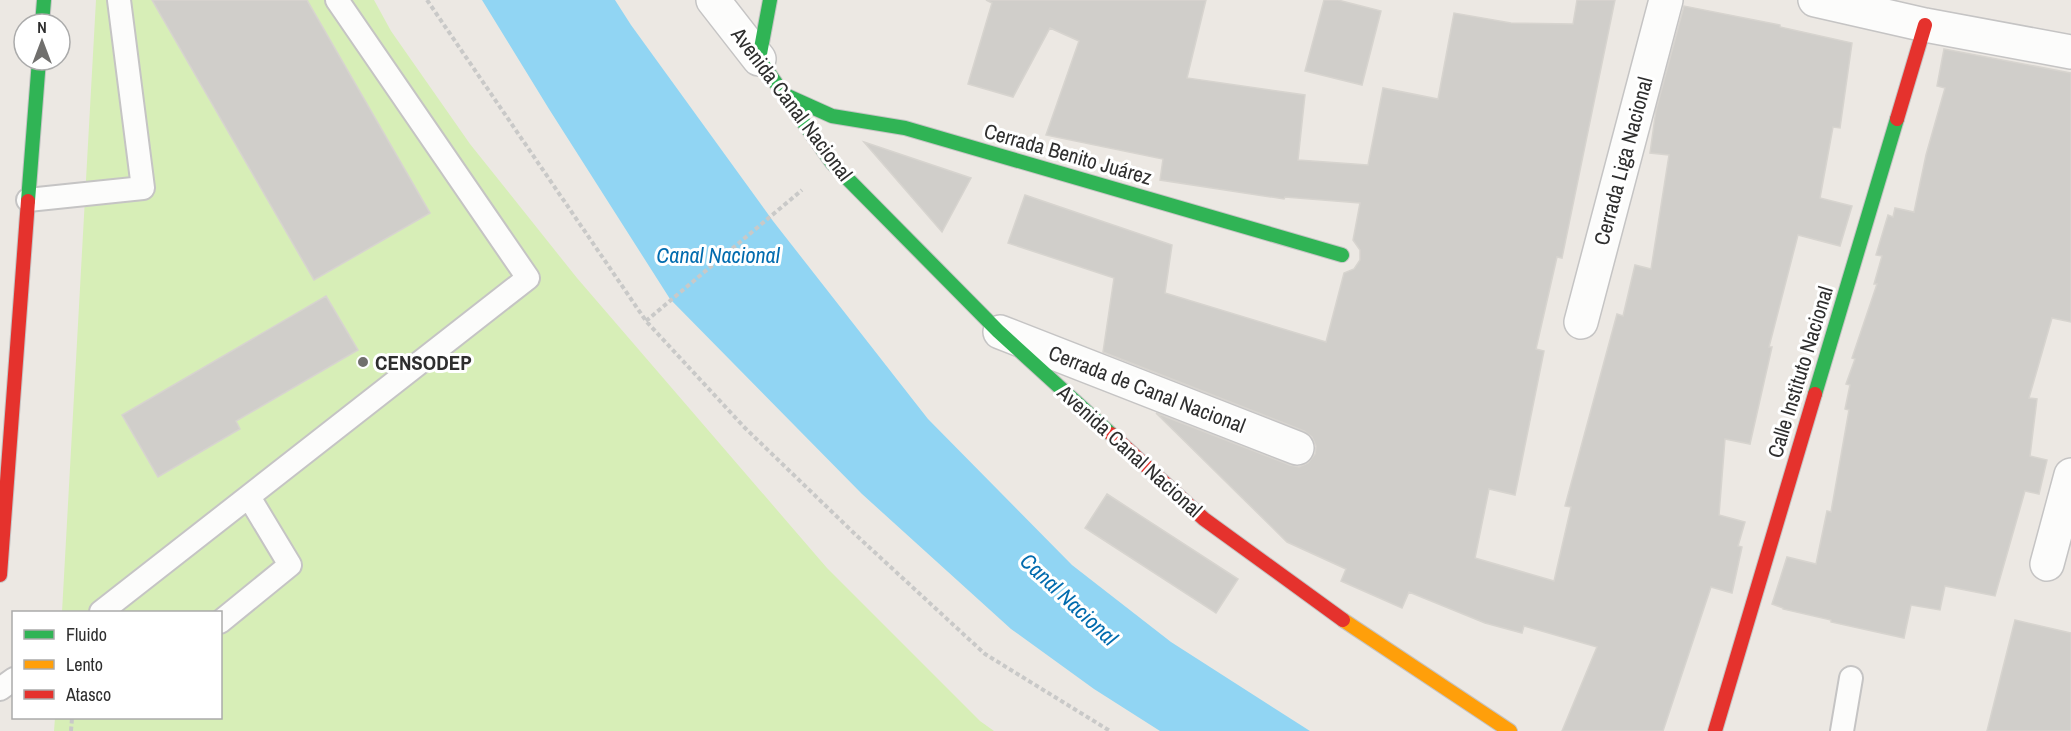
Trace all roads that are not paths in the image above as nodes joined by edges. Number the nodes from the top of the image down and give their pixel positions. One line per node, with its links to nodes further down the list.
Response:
1 (119, 0): 12 (lane)
2 (337, 0): 18 (lane)
3 (713, 0): 9 (street, Avenida Canal Nacional)
4 (770, 0): 9 (street)
5 (1666, 0): 14 (street, Cerrada Liga Nacional)
6 (1815, 0): 7 (street)
7 (1925, 25): 8 (street); 25 (street, Calle Instituto Nacional)
8 (2071, 52)
9 (759, 59): 11 (street, Avenida Canal Nacional)
10 (38, 72): 12 (street)
11 (782, 94): 13 (street, Cerrada Benito Juárez); 15 (street, Avenida Canal Nacional)
12 (28, 200): 20 (street)
13 (1342, 255)
14 (1581, 322)
15 (998, 331): 16 (street, Cerrada de Canal Nacional); 24 (street, Avenida Canal Nacional)
16 (1297, 448)
17 (2071, 475): 19 (street)
18 (249, 497): 21 (lane); 22 (lane)
19 (2047, 564)
20 (0, 575)
21 (102, 611)
22 (222, 620)
23 (1851, 678): 26 (lane)
24 (1510, 731)
25 (1715, 731)
26 (1842, 731)

